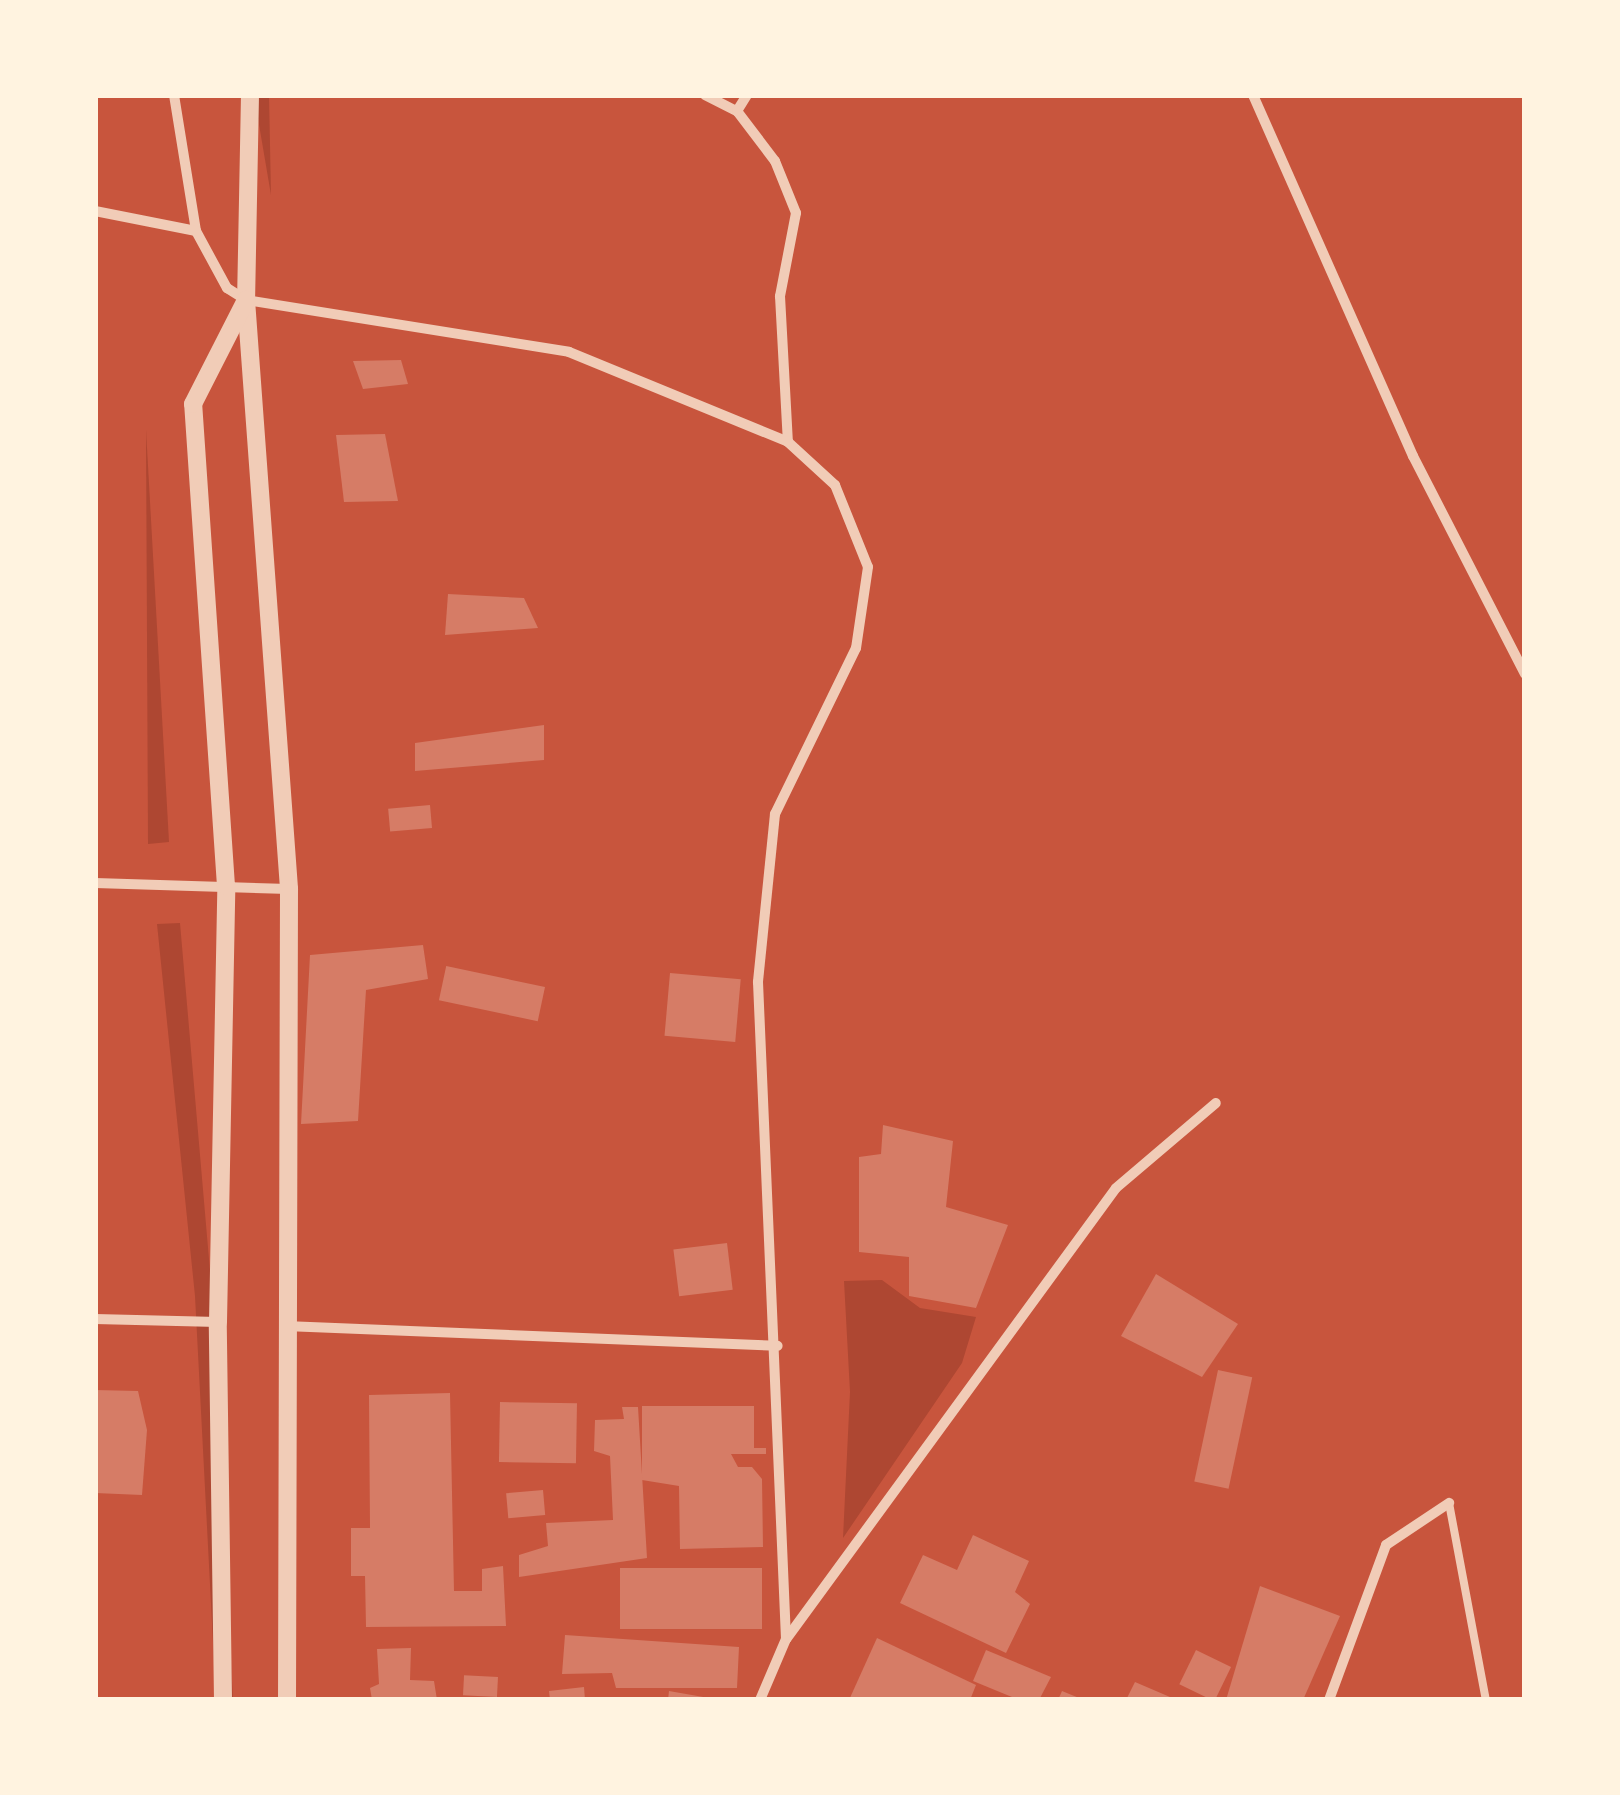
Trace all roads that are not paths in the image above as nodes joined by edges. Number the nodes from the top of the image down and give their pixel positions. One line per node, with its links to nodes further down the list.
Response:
1 (174, 95): 8 (street)
2 (250, 95): 9 (street)
3 (705, 95): 6 (street)
4 (747, 95): 6 (street)
5 (1252, 95): 11 (street)
6 (737, 111): 10 (street)
7 (95, 211): 8 (street)
8 (196, 231): 9 (street)
9 (246, 300): 10 (street); 13 (street); 14 (street)
10 (788, 442): 19 (street)
11 (1525, 674)
12 (95, 883): 13 (street)
13 (226, 886): 14 (street); 17 (street)
14 (290, 889): 18 (street)
15 (1216, 1103): 21 (street)
16 (95, 1320): 17 (street)
17 (218, 1322): 22 (street)
18 (284, 1326): 19 (street); 23 (street)
19 (778, 1346): 21 (street)
20 (1449, 1503): 25 (street); 26 (lane)
21 (786, 1639): 24 (street)
22 (223, 1700)
23 (288, 1700)
24 (760, 1700)
25 (1328, 1700)
26 (1486, 1700)

